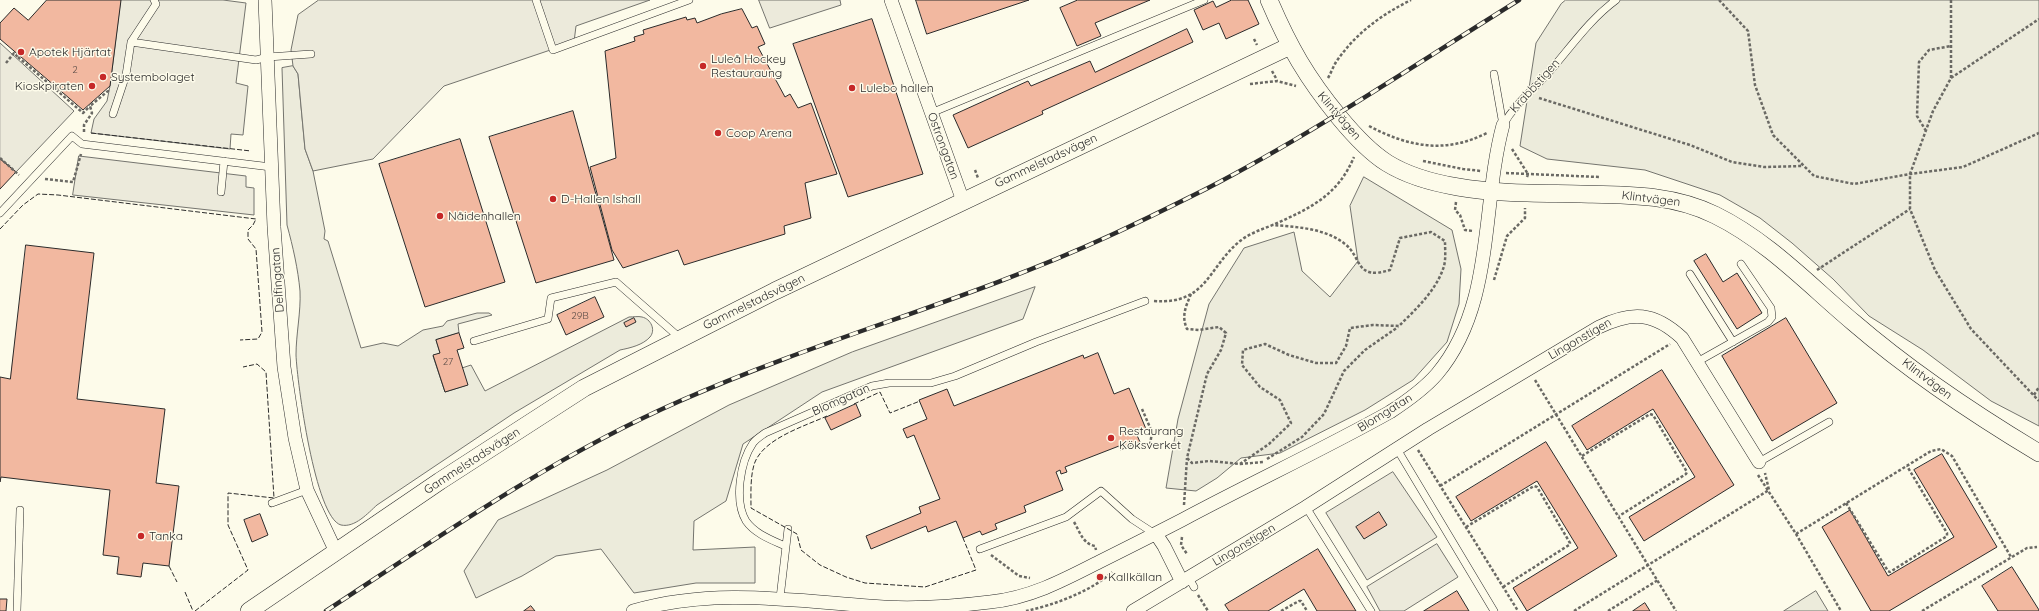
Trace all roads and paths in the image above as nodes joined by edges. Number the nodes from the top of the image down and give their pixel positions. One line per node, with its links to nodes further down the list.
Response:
1 (154, 0): 13 (lane)
2 (265, 0): 17 (street, Delfingatan)
3 (536, 0): 4 (lane)
4 (690, 0)
5 (891, 0): 25 (street, Ostrongatan)
6 (1204, 0): 25 (lane)
7 (1269, 0): 14 (street, Klintvägen)
8 (1412, 0): 21 (path)
9 (1616, 0): 23 (lane, Krabbstigen)
10 (1718, 0): 37 (path)
11 (1951, 0): 15 (path)
12 (2039, 19): 20 (path)
13 (130, 42): 17 (lane); 26 (lane)
14 (1290, 46): 46 (street, Klintvägen); 50 (street, Gammelstadsvägen)
15 (1951, 46): 20 (path); 30 (path)
16 (311, 54): 17 (lane)
17 (268, 57): 38 (street, Delfingatan)
18 (6, 62): 24 (path)
19 (1494, 74): 29 (lane)
20 (1951, 78): 30 (path)
21 (1326, 82)
22 (107, 89): 24 (path)
23 (1527, 95): 29 (lane, Krabbstigen); 37 (path)
24 (90, 106): 27 (path)
25 (931, 113): 50 (street, Ostrongatan)
26 (113, 114)
27 (84, 125)
28 (1367, 125): 29 (path)
29 (1503, 125): 40 (street, Krabbstigen); 41 (path)
30 (1926, 131): 42 (path)
31 (2039, 133): 42 (path)
32 (81, 154): 45 (path)
33 (1356, 154): 53 (path)
34 (0, 158): 43 (path)
35 (1417, 160): 39 (path)
36 (224, 161): 38 (lane); 48 (lane); 52 (lane)
37 (1804, 166): 42 (path)
38 (271, 167): 85 (street, Delfingatan)
39 (1462, 169): 40 (path); 46 (path)
40 (1493, 172): 41 (path); 47 (street, Krabbstigen)
41 (1528, 174): 44 (path); 49 (path)
42 (1910, 174): 51 (path)
43 (18, 175)
44 (1603, 178)
45 (44, 179)
46 (1459, 187): 47 (street, Klintvägen); 54 (path)
47 (1490, 191): 49 (street, Klintvägen); 54 (street, Blomgatan)
48 (221, 192)
49 (1526, 192): 55 (path); 78 (street, Klintvägen)
50 (963, 201): 63 (street, Gammelstadsvägen)
51 (1910, 210): 57 (path); 70 (path)
52 (0, 213)
53 (1273, 225): 60 (path); 62 (path)
54 (1486, 233): 55 (path); 92 (street, Blomgatan)
55 (1507, 236): 59 (path)
56 (1741, 264): 66 (lane)
57 (1814, 273)
58 (1690, 274): 66 (lane)
59 (1493, 283)
60 (1191, 293): 61 (path); 80 (path)
61 (1145, 301): 99 (lane, Blomgatan)
62 (1399, 326): 81 (path); 81 (path)
63 (680, 339): 64 (lane); 103 (street, Gammelstadsvägen)
64 (474, 341)
65 (1673, 342): 73 (path)
66 (1733, 342): 67 (lane)
67 (1697, 362): 76 (street, Lingonstigen); 83 (street, Lingonstigen)
68 (1535, 380): 73 (path)
69 (2039, 387): 70 (path)
70 (2034, 396): 71 (path)
71 (2039, 401)
72 (1142, 409): 75 (path)
73 (1556, 414): 79 (path); 84 (path)
74 (1829, 422): 83 (lane)
75 (1150, 444)
76 (1397, 449): 89 (street, Lingonstigen); 123 (lane)
77 (1418, 450): 84 (path)
78 (2039, 453)
79 (1582, 456): 91 (path); 91 (path)
80 (1187, 458): 81 (path); 92 (path)
81 (1240, 464)
82 (1907, 466): 88 (path); 88 (path); 105 (path)
83 (1758, 468): 86 (path)
84 (1440, 486): 93 (path)
85 (307, 490): 87 (lane); 103 (street, Delfingatan)
86 (1769, 490): 97 (path); 107 (path)
87 (272, 503)
88 (1846, 503): 97 (path)
89 (1306, 507): 111 (street, Lingonstigen); 122 (lane)
90 (20, 510): 114 (lane)
91 (1619, 516): 107 (path)
92 (1185, 525): 96 (street, Blomgatan); 98 (path)
93 (1466, 527): 112 (path); 112 (path)
94 (788, 529): 99 (lane)
95 (1080, 532): 106 (path)
96 (1156, 534): 100 (street); 102 (lane); 106 (street, Blomgatan)
97 (1796, 534): 128 (path)
98 (1182, 537): 100 (path); 104 (path)
99 (785, 546): 113 (lane)
100 (1164, 546): 111 (street)
101 (2038, 547): 105 (path)
102 (980, 549): 109 (path)
103 (336, 552): 115 (street, Gammelstadsvägen)
104 (1187, 554)
105 (2011, 557): 129 (path)
106 (1102, 561): 113 (street, Blomgatan)
107 (1649, 565): 110 (path); 125 (path)
108 (1115, 569): 117 (path)
109 (1030, 578)
110 (1658, 580): 126 (path); 127 (path)
111 (1188, 583): 118 (street, Lingonstigen); 119 (path)
112 (1503, 587): 124 (path)
113 (780, 598): 116 (street, Blomgatan)
114 (16, 611)
115 (249, 611)
116 (633, 611)
117 (1026, 611)
118 (1133, 611)
119 (1208, 611)
120 (1281, 611): 121 (path)
121 (1307, 611)
122 (1371, 611)
123 (1494, 611)
124 (1518, 611)
125 (1574, 611)
126 (1608, 611)
127 (1676, 611)
128 (1841, 611)
129 (1922, 611)

